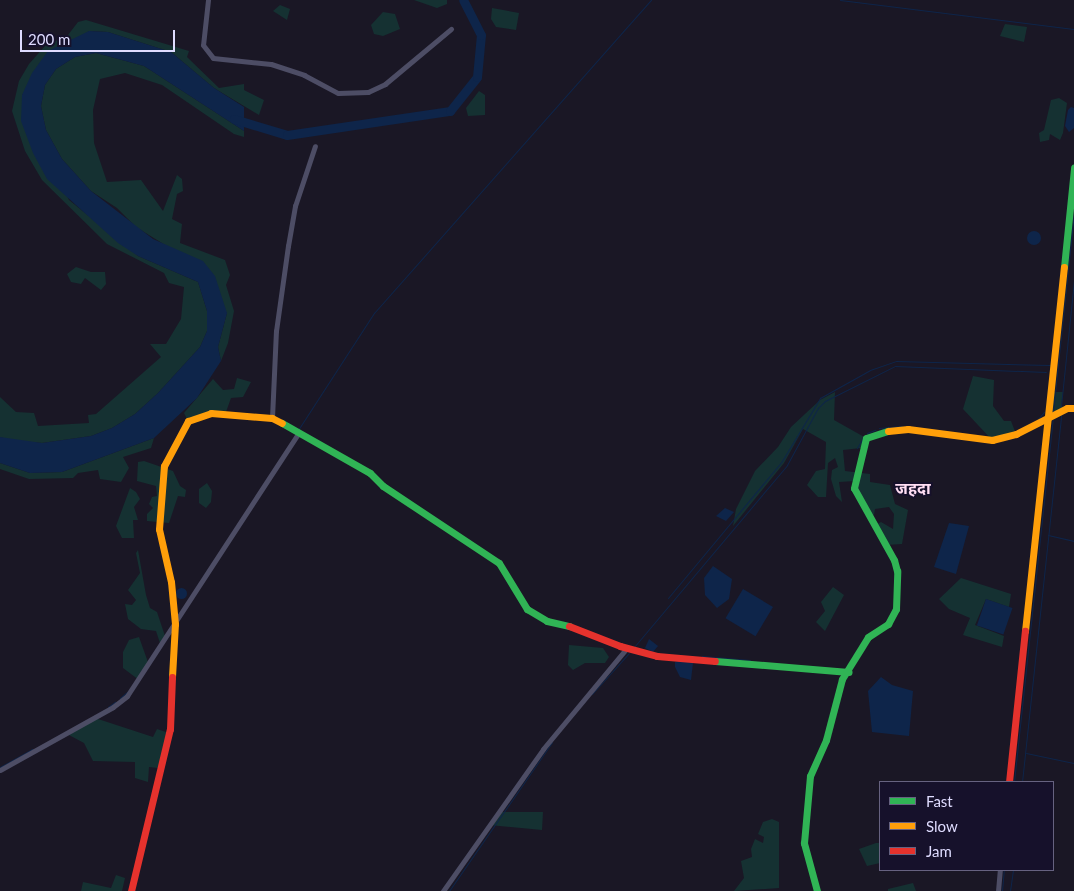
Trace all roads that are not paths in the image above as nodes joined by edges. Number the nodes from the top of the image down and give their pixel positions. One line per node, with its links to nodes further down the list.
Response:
1 (208, 0): 2 (street)
2 (451, 29)
3 (315, 146): 7 (street)
4 (1074, 168): 6 (street)
5 (1074, 408): 6 (street)
6 (1049, 415): 11 (street); 13 (street)
7 (272, 418): 8 (street); 9 (street)
8 (298, 434): 9 (street); 10 (street)
9 (176, 624): 12 (street); 15 (street)
10 (627, 648): 11 (street); 16 (street)
11 (849, 672): 17 (street)
12 (0, 770)
13 (1009, 781)
14 (1000, 871): 18 (street)
15 (131, 891)
16 (443, 891)
17 (817, 891)
18 (998, 891)

